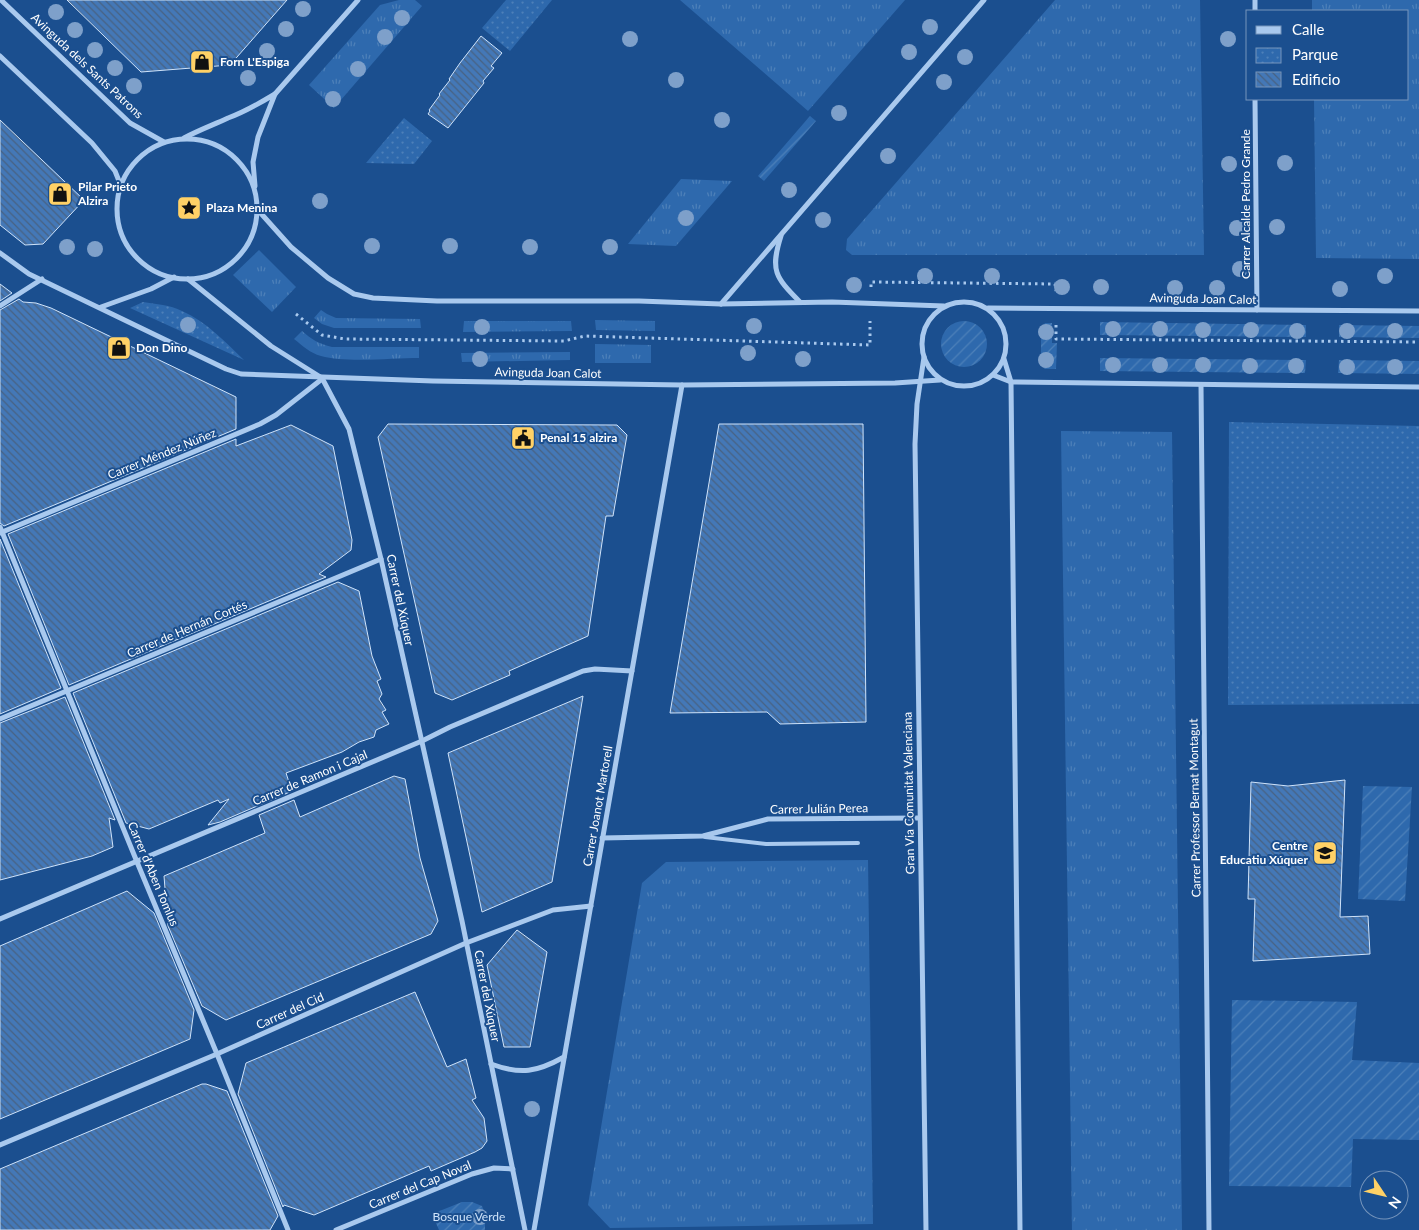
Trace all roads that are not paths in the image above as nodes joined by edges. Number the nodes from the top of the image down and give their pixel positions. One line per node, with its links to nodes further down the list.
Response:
1 (1, 0): 10 (street, Avinguda dels Sants Patrons)
2 (350, 0): 5 (lane)
3 (358, 0): 5 (street)
4 (984, 0): 14 (street)
5 (352, 6): 7 (street)
6 (0, 56): 11 (street)
7 (275, 94): 9 (street); 12 (street)
8 (1255, 100): 25 (street, Carrer Alcalde Pedro Grande)
9 (184, 138): 10 (street); 12 (street)
10 (164, 142): 11 (street)
11 (121, 186): 16 (street)
12 (255, 191): 13 (street)
13 (257, 209): 18 (street); 20 (street)
14 (782, 233): 19 (street); 20 (street)
15 (0, 253): 17 (street)
16 (174, 278): 18 (street); 23 (street)
17 (42, 279): 21 (street); 23 (street)
18 (188, 279): 30 (street)
19 (800, 302): 20 (street); 22 (street)
20 (721, 304)
21 (0, 306)
22 (944, 306): 24 (street); 27 (street)
23 (101, 307): 30 (street)
24 (988, 308): 25 (street, Avinguda Joan Calot); 28 (street)
25 (1257, 310): 26 (street, Avinguda Joan Calot)
26 (1419, 311)
27 (924, 357): 31 (street, Gran Via Comunitat Valenciana); 32 (street)
28 (1004, 359): 29 (street); 33 (street)
29 (994, 375): 32 (street); 33 (street)
30 (322, 378): 34 (street, Avinguda Joan Calot); 37 (street, Carrer Méndez Núñez); 38 (street, Carrer del Xúquer)
31 (920, 380): 32 (street, Avinguda Joan Calot); 34 (street, Avinguda Joan Calot); 43 (street, Gran Via Comunitat Valenciana)
32 (940, 380)
33 (1011, 382): 35 (street); 61 (street)
34 (682, 385): 39 (street, Carrer Joanot Martorell)
35 (1201, 385): 36 (street); 62 (street, Carrer Professor Bernat Montagut)
36 (1419, 387)
37 (1, 530): 40 (street, Carrer d'Aben Tomlus)
38 (381, 559): 40 (street, Carrer de Hernán Cortés); 42 (street, Carrer del Xúquer)
39 (632, 671): 42 (street, Carrer de Ramon i Cajal); 45 (street, Carrer Joanot Martorell)
40 (67, 690): 41 (street, Carrer de Hernán Cortés); 47 (street, Carrer d'Aben Tomlus)
41 (0, 719)
42 (422, 741): 47 (street, Carrer de Ramon i Cajal); 50 (street, Carrer del Xúquer)
43 (919, 818): 44 (street, Carrer Julián Perea); 60 (street, Gran Via Comunitat Valenciana)
44 (703, 836): 45 (street, Carrer Julián Perea); 46 (lane)
45 (602, 838): 48 (street, Carrer Joanot Martorell)
46 (858, 843)
47 (137, 862): 49 (street, Carrer de Ramon i Cajal); 51 (street, Carrer d'Aben Tomlus)
48 (591, 906): 50 (street, Carrer del Cid); 52 (street, Carrer Joanot Martorell)
49 (0, 919)
50 (466, 943): 51 (street, Carrer del Cid); 53 (street, Carrer del Xúquer)
51 (218, 1054): 54 (street, Carrer del Cid); 56 (street, Carrer d'Aben Tomlus)
52 (564, 1057): 53 (street); 59 (street, Carrer Joanot Martorell)
53 (491, 1064): 55 (street, Carrer del Xúquer)
54 (0, 1145)
55 (513, 1169): 57 (street, Carrer del Cap Noval); 58 (street, Carrer del Xúquer)
56 (288, 1230)
57 (336, 1230)
58 (526, 1230)
59 (534, 1230)
60 (926, 1230)
61 (1020, 1230)
62 (1209, 1230)

